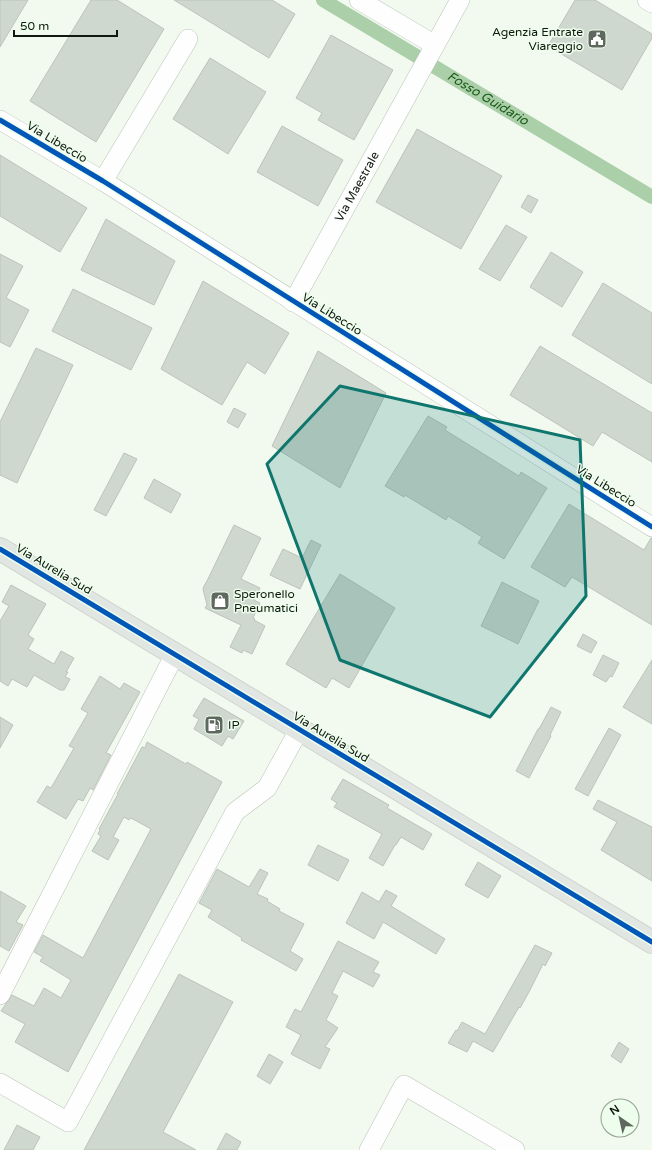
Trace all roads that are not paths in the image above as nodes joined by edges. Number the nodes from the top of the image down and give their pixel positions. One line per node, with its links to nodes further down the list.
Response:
1 (359, 0): 6 (street)
2 (460, 0): 6 (street)
3 (647, 0): 4 (street)
4 (652, 3)
5 (188, 39): 8 (street)
6 (433, 48): 9 (street, Via Maestrale)
7 (0, 120): 8 (street, Via Libeccio)
8 (103, 181): 9 (street, Via Libeccio)
9 (293, 302): 10 (street, Via Libeccio)
10 (652, 527)
11 (0, 549): 12 (main road, Via Aurelia Sud)
12 (175, 654): 13 (main road, Via Aurelia Sud); 15 (street)
13 (298, 730): 14 (main road, Via Aurelia Sud); 16 (street)
14 (652, 942)
15 (0, 996)
16 (0, 1083)
17 (369, 1150): 18 (street)
18 (515, 1150)

